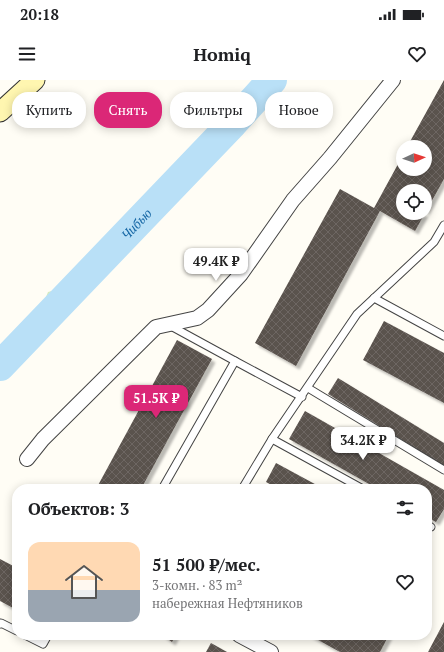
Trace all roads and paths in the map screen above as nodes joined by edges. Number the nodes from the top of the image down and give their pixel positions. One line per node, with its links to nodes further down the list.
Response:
1 (35, 80): 3 (main road)
2 (393, 80): 6 (street)
3 (0, 112)
4 (444, 225): 5 (lane)
5 (374, 298): 7 (lane); 9 (lane)
6 (167, 324): 8 (lane); 12 (street)
7 (444, 336)
8 (235, 361): 10 (lane); 14 (lane)
9 (308, 388): 10 (lane); 13 (lane)
10 (302, 397): 11 (lane)
11 (272, 439): 15 (lane); 16 (lane)
12 (27, 459)
13 (444, 470)
14 (165, 484)
15 (245, 484)
16 (354, 484)
17 (0, 624): 18 (lane)
18 (12, 629)
19 (35, 640): 20 (lane)
20 (45, 640)
21 (248, 640): 22 (street)
22 (271, 652)

